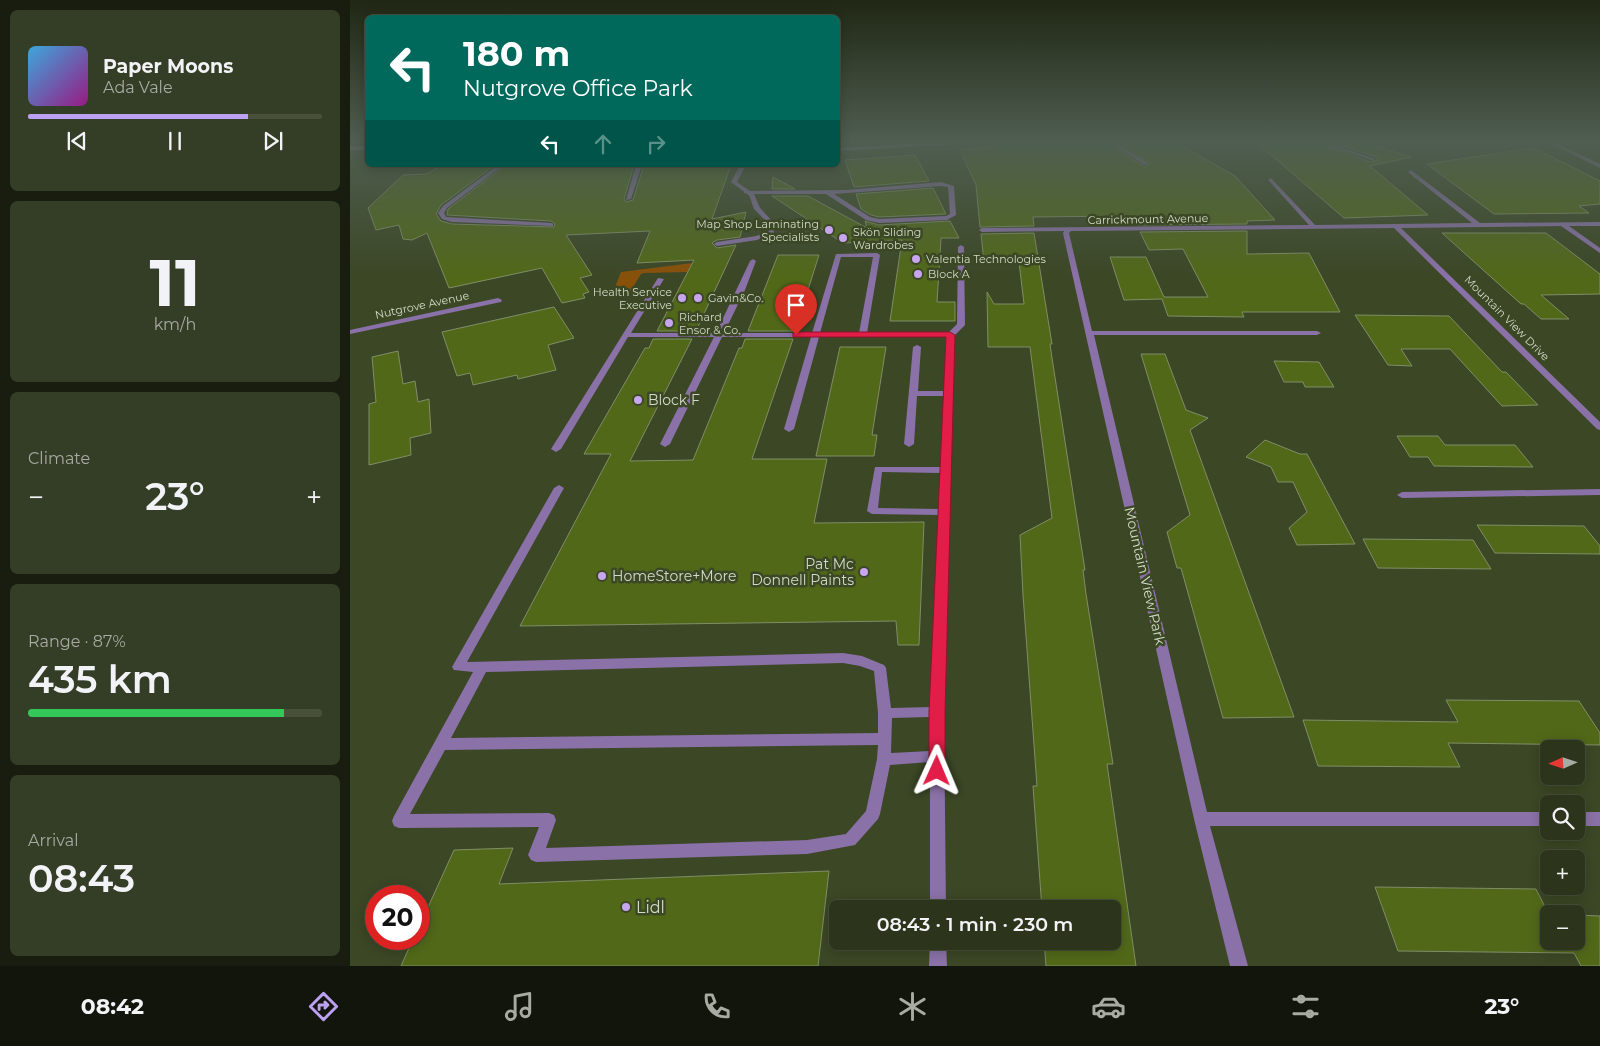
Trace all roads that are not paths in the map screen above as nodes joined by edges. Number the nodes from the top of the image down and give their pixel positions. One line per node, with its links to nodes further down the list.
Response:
1 (471, 187): 11 (street)
2 (632, 187): 10 (street)
3 (740, 187): 9 (street)
4 (916, 187): 8 (street)
5 (951, 187): 8 (street)
6 (1277, 187): 15 (street)
7 (1430, 187): 14 (street)
8 (828, 192): 9 (street)
9 (749, 194): 19 (street)
10 (628, 200)
11 (551, 224)
12 (1600, 224): 13 (street, Carrickmount Avenue)
13 (1563, 225): 14 (street, Carrickmount Avenue); 21 (street)
14 (1478, 226): 16 (street, Carrickmount Avenue)
15 (1314, 227): 16 (street, Carrickmount Avenue); 18 (street, Carrickmount Avenue)
16 (1397, 227): 36 (street, Mountain View Drive)
17 (982, 230): 18 (street, Carrickmount Avenue)
18 (1069, 230): 26 (street, Mountain View Park)
19 (717, 244)
20 (962, 247): 31 (street)
21 (1600, 251)
22 (753, 260): 32 (street)
23 (660, 279): 29 (street)
24 (498, 300): 25 (street, Nutgrove Avenue)
25 (350, 332)
26 (1089, 333): 27 (street); 53 (street, Mountain View Park)
27 (1317, 333)
28 (863, 334): 30 (street); 30 (street); 31 (street)
29 (627, 335): 32 (street); 40 (street)
30 (815, 335): 32 (street); 37 (street)
31 (950, 335): 35 (street)
32 (719, 336): 38 (street)
33 (917, 346): 34 (street)
34 (912, 393): 35 (street); 39 (street)
35 (949, 394): 41 (street)
36 (1600, 427)
37 (790, 429)
38 (665, 444)
39 (909, 444)
40 (556, 449)
41 (946, 470): 45 (street); 45 (street)
42 (559, 488): 46 (street)
43 (1600, 492): 44 (street)
44 (1402, 495)
45 (944, 512): 47 (street)
46 (482, 667): 48 (street); 50 (street)
47 (937, 712): 48 (street); 51 (street)
48 (886, 714): 49 (street)
49 (885, 739): 50 (street); 52 (street)
50 (441, 744): 52 (street)
51 (938, 756): 52 (street); 57 (street)
52 (884, 759)
53 (1201, 819): 54 (street); 60 (street, Mountain View Park)
54 (1540, 819)
55 (1585, 819): 56 (street)
56 (1600, 819)
57 (938, 900)
58 (938, 950): 59 (street)
59 (938, 966)
60 (1238, 966)

